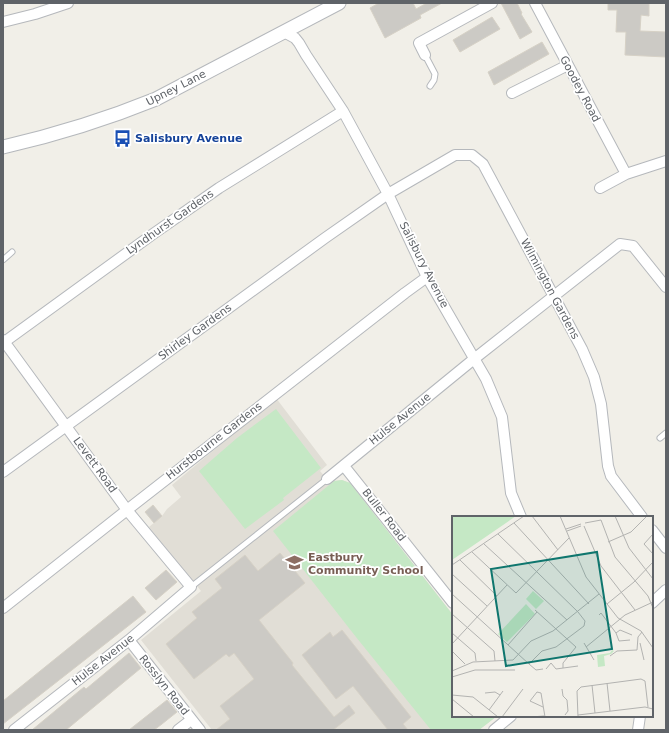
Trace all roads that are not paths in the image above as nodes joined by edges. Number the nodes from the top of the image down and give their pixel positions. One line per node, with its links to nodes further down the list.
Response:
1 (68, 3): 5 (street)
2 (339, 3): 6 (street, Upney Lane)
3 (492, 3): 7 (street)
4 (534, 3): 8 (street, Goodey Road)
5 (3, 22)
6 (284, 32): 11 (street, Salisbury Avenue); 12 (street, Upney Lane)
7 (425, 55): 9 (lane)
8 (568, 65): 10 (street); 14 (street, Goodey Road)
9 (430, 86)
10 (512, 93)
11 (344, 111): 16 (street, Salisbury Avenue); 22 (street, Lyndhurst Gardens)
12 (3, 147)
13 (666, 161): 14 (street)
14 (626, 174): 15 (street)
15 (600, 188)
16 (388, 194): 19 (street, Salisbury Avenue); 21 (street, Wilmington Gardens); 24 (street, Shirley Gardens)
17 (12, 252): 18 (lane)
18 (3, 260)
19 (427, 277): 23 (street, Salisbury Avenue); 30 (street, Hurstbourne Gardens)
20 (666, 286): 21 (street, Hulse Avenue)
21 (553, 295): 23 (street, Hulse Avenue); 32 (street, Wilmington Gardens)
22 (4, 342): 24 (street, Levett Road)
23 (474, 359): 27 (street, Hulse Avenue); 31 (street, Salisbury Avenue)
24 (66, 426): 28 (street, Shirley Gardens); 30 (street, Levett Road)
25 (666, 433): 26 (lane)
26 (660, 438)
27 (344, 466): 29 (street, Hulse Avenue); 37 (street, Buller Road)
28 (3, 472)
29 (327, 479): 35 (lane)
30 (127, 510): 35 (street, Levett Road); 39 (street, Hurstbourne Gardens)
31 (521, 516)
32 (641, 516)
33 (653, 531): 34 (street)
34 (666, 548)
35 (191, 587): 40 (street, Hulse Avenue)
36 (666, 590): 38 (street)
37 (452, 602)
38 (653, 602)
39 (3, 608)
40 (129, 640): 43 (street, Rosslyn Road); 44 (street, Hulse Avenue)
41 (510, 717): 47 (street)
42 (640, 717): 48 (street)
43 (192, 720): 45 (street); 46 (street, Rosslyn Road)
44 (14, 730)
45 (178, 730)
46 (200, 730)
47 (494, 730)
48 (638, 730)

